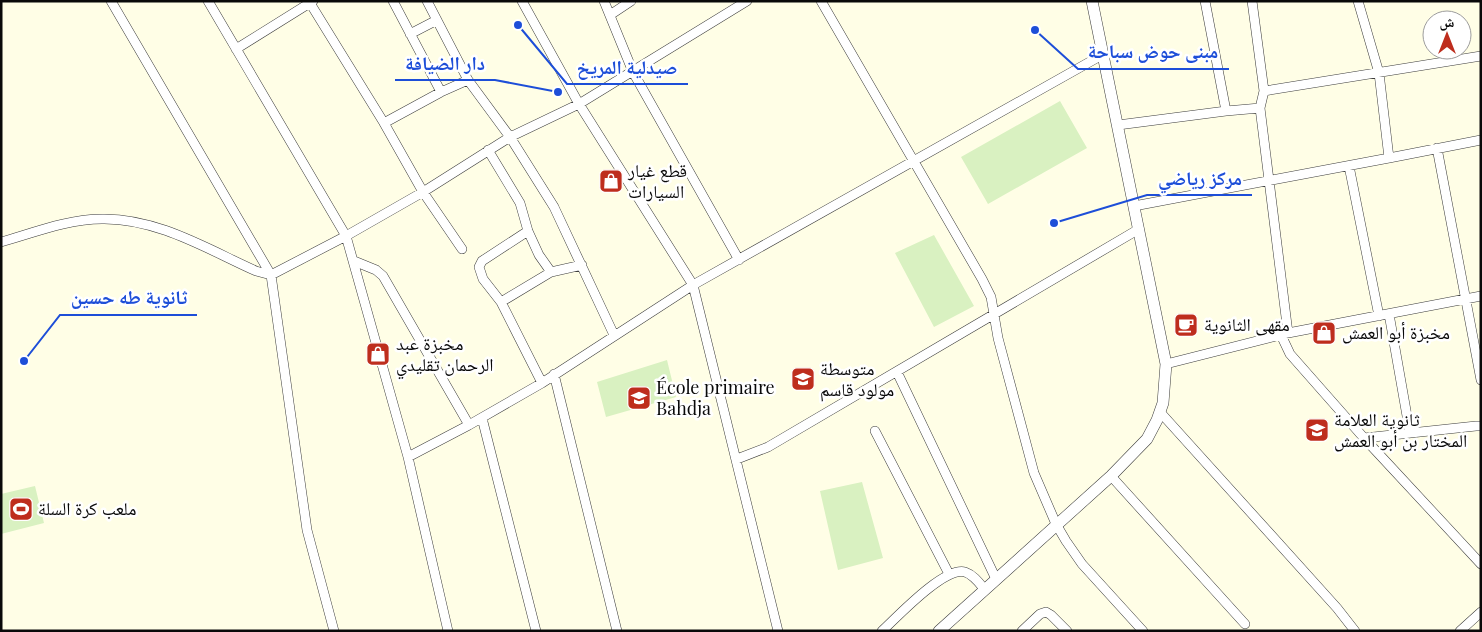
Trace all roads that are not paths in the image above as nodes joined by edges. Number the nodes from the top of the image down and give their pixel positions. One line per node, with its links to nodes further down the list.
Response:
1 (111, 1): 52 (street)
2 (208, 1): 20 (street)
3 (393, 1): 19 (street)
4 (427, 1): 18 (street)
5 (522, 1): 28 (street)
6 (604, 1): 17 (street)
7 (631, 1): 17 (street)
8 (726, 1): 16 (street)
9 (747, 1): 16 (street)
10 (821, 1): 38 (street)
11 (1092, 1): 21 (street)
12 (1205, 1): 30 (street)
13 (1252, 1): 27 (street)
14 (1358, 1): 24 (street)
15 (311, 2): 20 (street); 31 (street)
16 (731, 11): 23 (street)
17 (610, 15): 23 (street)
18 (437, 20): 19 (street); 25 (street)
19 (410, 34): 26 (street)
20 (236, 49): 45 (street)
21 (1102, 55): 32 (street); 38 (street)
22 (1481, 56): 24 (street)
23 (633, 72): 28 (street); 48 (street)
24 (1379, 73): 27 (street); 37 (street)
25 (468, 80): 26 (street); 33 (street)
26 (441, 92): 31 (street)
27 (1264, 92): 29 (street)
28 (579, 104): 33 (street); 53 (street)
29 (1260, 108): 30 (street); 40 (street)
30 (1226, 111): 32 (street)
31 (384, 123): 41 (street)
32 (1118, 125): 42 (street)
33 (510, 137): 36 (street); 50 (street)
34 (1481, 140): 35 (street)
35 (1437, 148): 37 (street); 55 (street)
36 (488, 150): 41 (street); 44 (street)
37 (1389, 158): 39 (street)
38 (914, 161): 48 (street); 58 (street)
39 (1349, 166): 40 (street); 59 (street)
40 (1269, 181): 42 (street); 60 (street)
41 (424, 192): 45 (street); 47 (street)
42 (1134, 206): 43 (street)
43 (1139, 229): 58 (street); 62 (street)
44 (528, 231): 51 (street); 56 (street)
45 (346, 236): 49 (street); 52 (street)
46 (1, 242): 52 (street)
47 (462, 249)
48 (739, 260): 53 (street)
49 (354, 261): 69 (street); 74 (street)
50 (582, 265): 51 (street); 61 (street)
51 (552, 272): 56 (street)
52 (271, 275): 84 (street)
53 (693, 285): 61 (street); 75 (street)
54 (1481, 296): 55 (street)
55 (1466, 299): 57 (street); 65 (street)
56 (500, 302): 66 (street)
57 (1389, 314): 59 (street); 72 (street)
58 (995, 315): 63 (street); 77 (street)
59 (1379, 316): 60 (street)
60 (1284, 334): 62 (street); 73 (street)
61 (614, 336): 64 (street)
62 (1166, 364): 67 (street)
63 (897, 372): 75 (street); 80 (street)
64 (554, 374): 66 (street); 87 (street)
65 (1481, 380)
66 (542, 383): 68 (street)
67 (1160, 412): 76 (street); 94 (street)
68 (482, 418): 69 (street); 86 (street)
69 (469, 425): 74 (street)
70 (1481, 426): 72 (street)
71 (875, 431): 79 (street)
72 (1410, 433): 73 (street)
73 (1364, 438): 78 (street)
74 (408, 456): 85 (street)
75 (737, 459): 88 (street)
76 (1111, 476): 77 (street); 83 (street)
77 (1056, 524): 80 (street); 93 (street)
78 (1481, 564)
79 (949, 574): 81 (street); 89 (street)
80 (996, 579): 81 (street)
81 (985, 590): 90 (street)
82 (1481, 612): 95 (street)
83 (1245, 624)
84 (334, 631)
85 (448, 631)
86 (536, 631)
87 (617, 631)
88 (778, 631)
89 (882, 631)
90 (939, 631)
91 (1022, 631): 92 (street)
92 (1067, 631)
93 (1143, 631)
94 (1355, 631)
95 (1460, 631)

